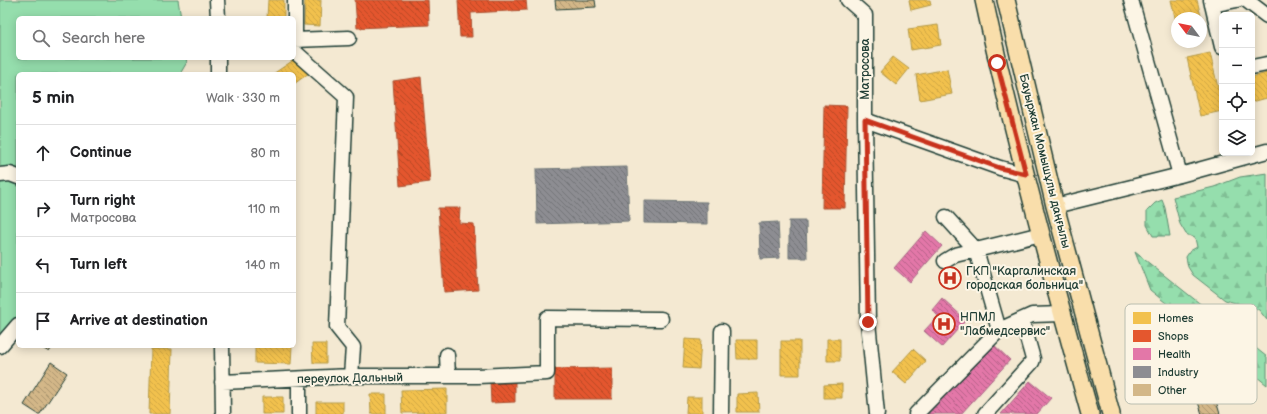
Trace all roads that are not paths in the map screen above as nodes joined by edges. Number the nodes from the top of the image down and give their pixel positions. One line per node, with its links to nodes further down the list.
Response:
1 (218, 0): 10 (street)
2 (295, 0): 11 (street)
3 (848, 0): 23 (street, Матросова)
4 (984, 0): 19 (main road, Бауыржан Момышұлы даңғылы)
5 (1006, 0): 18 (main road, Бауыржан Момышұлы даңғылы)
6 (1131, 0): 28 (street)
7 (1237, 0): 9 (street)
8 (1246, 0): 12 (street)
9 (1212, 3): 13 (street)
10 (218, 16)
11 (295, 16)
12 (1267, 16)
13 (1219, 34)
14 (349, 38): 15 (street)
15 (296, 40)
16 (296, 52): 44 (street)
17 (218, 60): 22 (street)
18 (1019, 60): 19 (main road); 29 (main road, Бауыржан Момышұлы даңғылы)
19 (997, 63): 27 (main road, Бауыржан Момышұлы даңғылы)
20 (1267, 64): 21 (street)
21 (1255, 66)
22 (218, 72)
23 (865, 120): 27 (street); 51 (street, Матросова)
24 (1267, 151): 25 (street)
25 (1255, 153)
26 (1241, 156): 28 (street)
27 (1026, 174): 30 (main road, Бауыржан Момышұлы даңғылы)
28 (1180, 175): 29 (street)
29 (1055, 206): 30 (main road); 55 (main road, Бауыржан Момышұлы даңғылы)
30 (1035, 212): 32 (main road, Бауыржан Момышұлы даңғылы)
31 (946, 217): 33 (street)
32 (1041, 234): 33 (street); 35 (main road, Бауыржан Момышұлы даңғылы)
33 (976, 250): 34 (street); 39 (street)
34 (945, 261)
35 (1062, 314): 37 (street); 54 (main road, Бауыржан Момышұлы даңғылы)
36 (661, 319): 45 (street, переулок Дальный)
37 (1022, 320): 39 (street); 53 (street)
38 (16, 327): 41 (street)
39 (999, 330): 52 (street)
40 (722, 331): 50 (street)
41 (0, 346)
42 (222, 348): 47 (street)
43 (447, 355): 45 (street)
44 (351, 376): 45 (street, переулок Дальный); 46 (street, переулок Дальный)
45 (448, 376)
46 (299, 379): 47 (street, переулок Дальный); 49 (street)
47 (222, 382): 48 (street)
48 (223, 414)
49 (299, 414)
50 (721, 414)
51 (878, 414)
52 (916, 414)
53 (985, 414)
54 (1090, 414)
55 (1111, 414)

